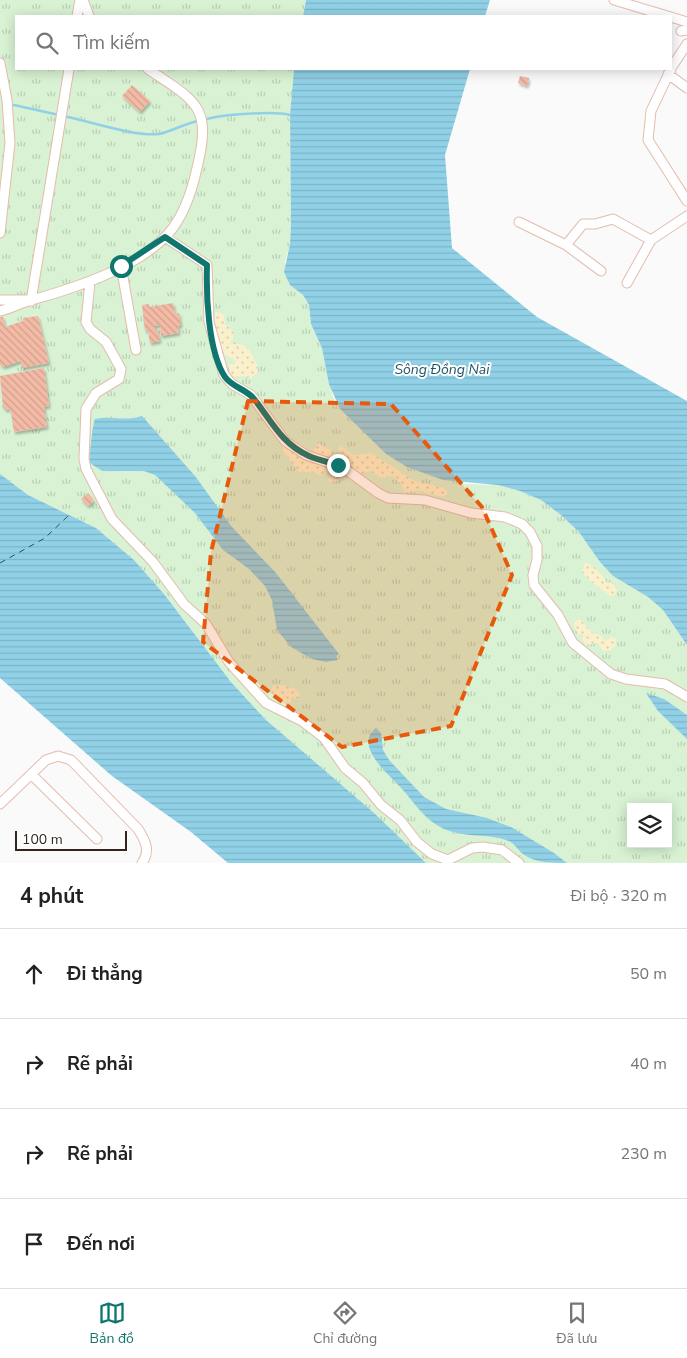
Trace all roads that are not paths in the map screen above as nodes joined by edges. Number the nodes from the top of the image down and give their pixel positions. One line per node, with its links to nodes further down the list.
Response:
1 (81, 0): 4 (street); 5 (street)
2 (614, 0): 3 (street)
3 (635, 12): 6 (street)
4 (77, 15)
5 (89, 15)
6 (666, 15)
7 (672, 17): 8 (street)
8 (687, 22)
9 (687, 44): 11 (street)
10 (0, 63): 19 (street)
11 (672, 67)
12 (69, 70): 28 (street)
13 (149, 70): 20 (street)
14 (670, 70): 15 (street); 16 (street)
15 (687, 88)
16 (687, 200)
17 (687, 216): 21 (street)
18 (519, 222): 22 (street)
19 (0, 234)
20 (165, 237): 23 (street); 31 (street)
21 (651, 240): 22 (street); 26 (street)
22 (566, 246): 24 (street)
23 (121, 266): 25 (street); 30 (street)
24 (601, 271)
25 (90, 282): 28 (street); 36 (street)
26 (627, 283)
27 (0, 300): 28 (street)
28 (31, 300): 29 (street)
29 (0, 311)
30 (136, 350)
31 (687, 697)
32 (31, 774): 33 (street); 34 (street); 35 (street)
33 (0, 804)
34 (97, 839)
35 (142, 863)
36 (519, 863)

